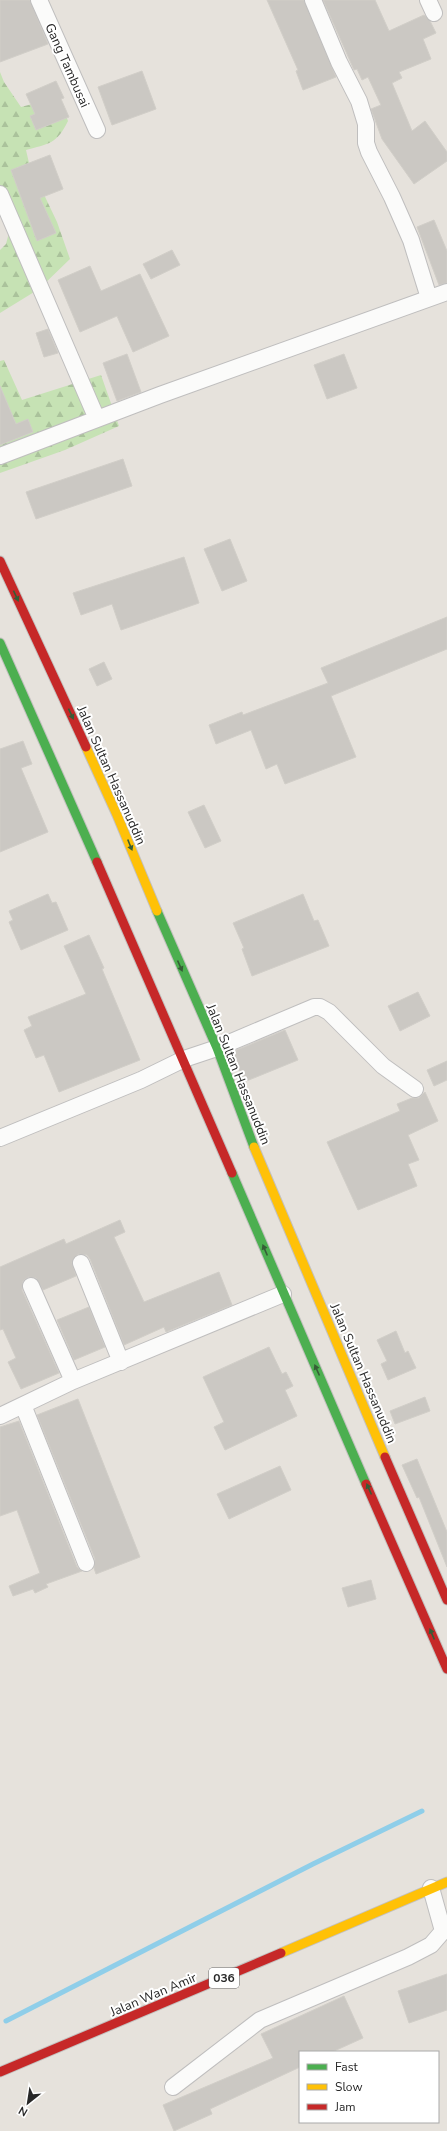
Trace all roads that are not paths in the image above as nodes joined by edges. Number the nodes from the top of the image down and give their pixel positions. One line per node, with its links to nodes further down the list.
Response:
1 (39, 0): 3 (street, Gang Tambusai)
2 (313, 0): 6 (street)
3 (97, 130)
4 (0, 194): 7 (street)
5 (447, 292): 6 (street)
6 (429, 298): 7 (street)
7 (97, 419): 8 (street)
8 (0, 456)
9 (0, 561): 11 (main road, Jalan Sultan Hassanuddin, one-way to 11)
10 (0, 643): 12 (main road)
11 (217, 1048): 12 (street); 13 (street); 22 (main road, Jalan Sultan Hassanuddin)
12 (184, 1059): 14 (street); 17 (main road, one-way to 12)
13 (415, 1089)
14 (0, 1138)
15 (81, 1262): 18 (street)
16 (31, 1286): 19 (street)
17 (283, 1294): 18 (street); 23 (main road, one-way to 17)
18 (121, 1362): 19 (street)
19 (73, 1381): 20 (street)
20 (23, 1405): 21 (street); 24 (street)
21 (0, 1416)
22 (424, 1544): 23 (main road); 25 (main road, Jalan Sultan Hassanuddin)
23 (405, 1554): 26 (main road, one-way to 23)
24 (86, 1563)
25 (447, 1600)
26 (447, 1669)
27 (447, 1882): 28 (main road, Jalan Wan Amir / 036)
28 (431, 1888): 29 (main road, Jalan Wan Amir / 036); 30 (street)
29 (0, 2072)
30 (172, 2087)

